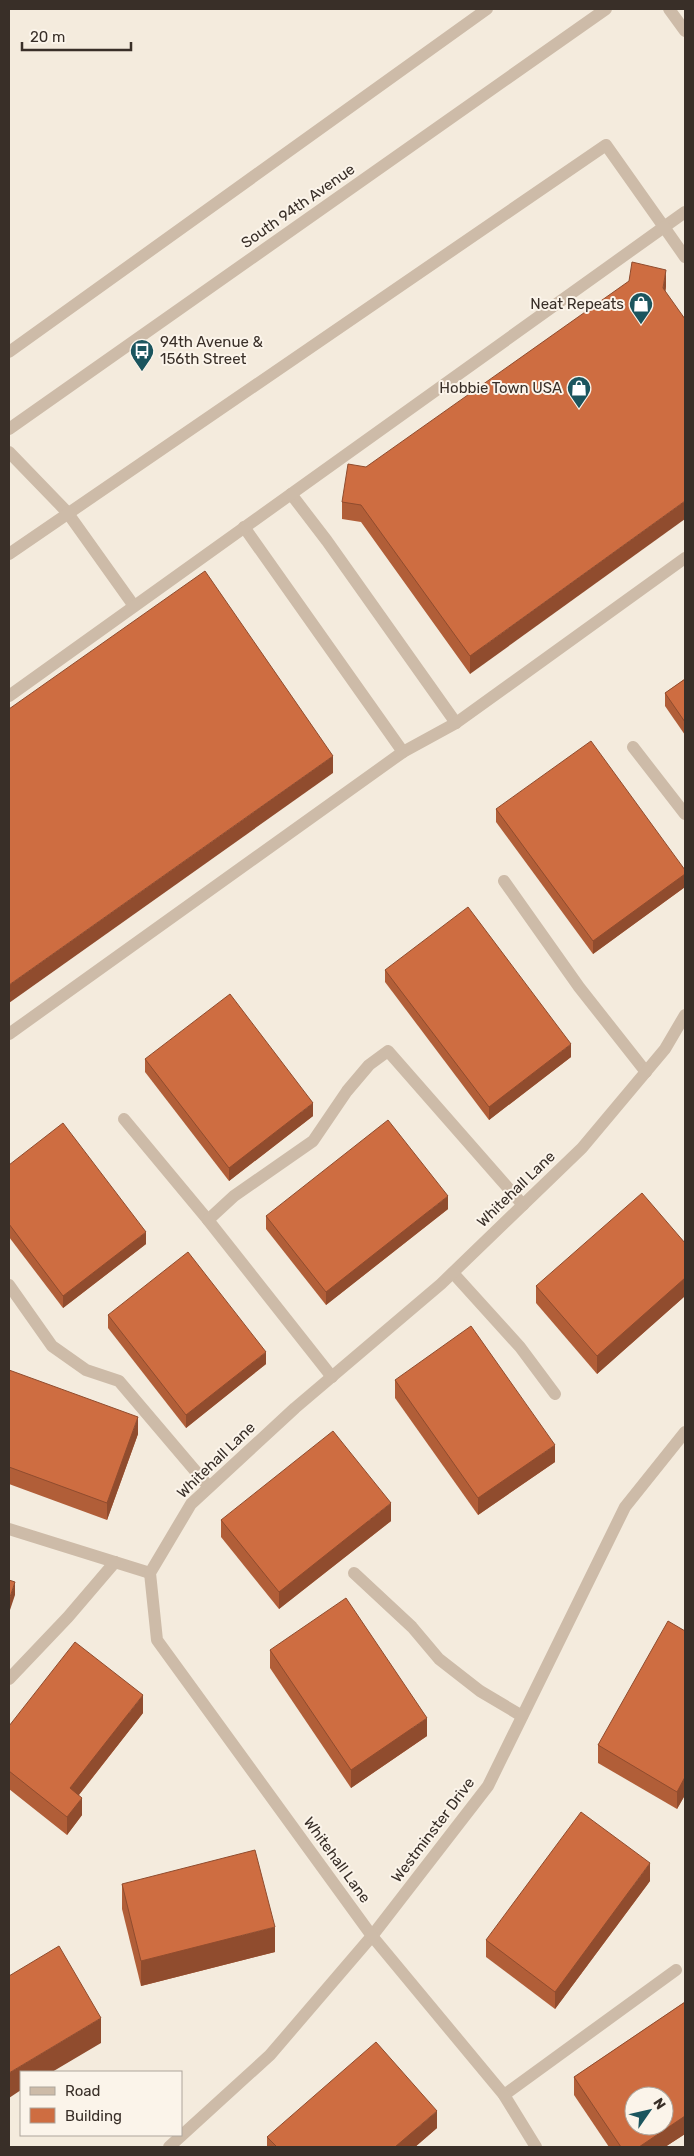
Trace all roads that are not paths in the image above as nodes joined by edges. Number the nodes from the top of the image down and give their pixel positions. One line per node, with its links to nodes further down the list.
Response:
1 (487, 9): 8 (street)
2 (606, 9): 9 (street, South 94th Avenue)
3 (669, 9): 4 (street)
4 (685, 31)
5 (685, 212): 6 (street)
6 (664, 227): 7 (street); 11 (street); 12 (street)
7 (685, 257)
8 (9, 352)
9 (9, 429)
10 (9, 452): 12 (street)
11 (291, 494): 13 (street); 18 (street)
12 (67, 512): 14 (street); 16 (street)
13 (244, 527): 16 (street); 20 (street)
14 (9, 554)
15 (685, 558): 18 (street)
16 (134, 606): 17 (street)
17 (9, 696)
18 (456, 723): 20 (street)
19 (634, 746): 21 (street)
20 (403, 752): 24 (street)
21 (685, 814)
22 (504, 881): 25 (street)
23 (685, 1015): 25 (street, Whitehall Lane)
24 (9, 1034)
25 (646, 1072): 27 (street, Whitehall Lane)
26 (124, 1119): 28 (street)
27 (523, 1205): 28 (street); 29 (street, Whitehall Lane)
28 (208, 1220): 31 (street)
29 (453, 1273): 31 (street, Whitehall Lane); 32 (street)
30 (9, 1285): 34 (street)
31 (332, 1376): 34 (street, Whitehall Lane)
32 (555, 1394)
33 (685, 1432): 40 (street, Westminster Drive)
34 (209, 1487): 37 (street, Whitehall Lane)
35 (9, 1529): 36 (street)
36 (115, 1562): 37 (street); 39 (street)
37 (150, 1573): 41 (street, Whitehall Lane)
38 (354, 1573): 40 (street)
39 (9, 1679)
40 (522, 1716): 41 (street, Westminster Drive)
41 (372, 1936): 43 (street, Whitehall Lane); 44 (street, Westminster Drive)
42 (676, 1970): 43 (street)
43 (504, 2095): 47 (street, Whitehall Lane)
44 (182, 2135)
45 (181, 2136): 46 (street, Westminster Drive)
46 (169, 2147)
47 (536, 2147)

